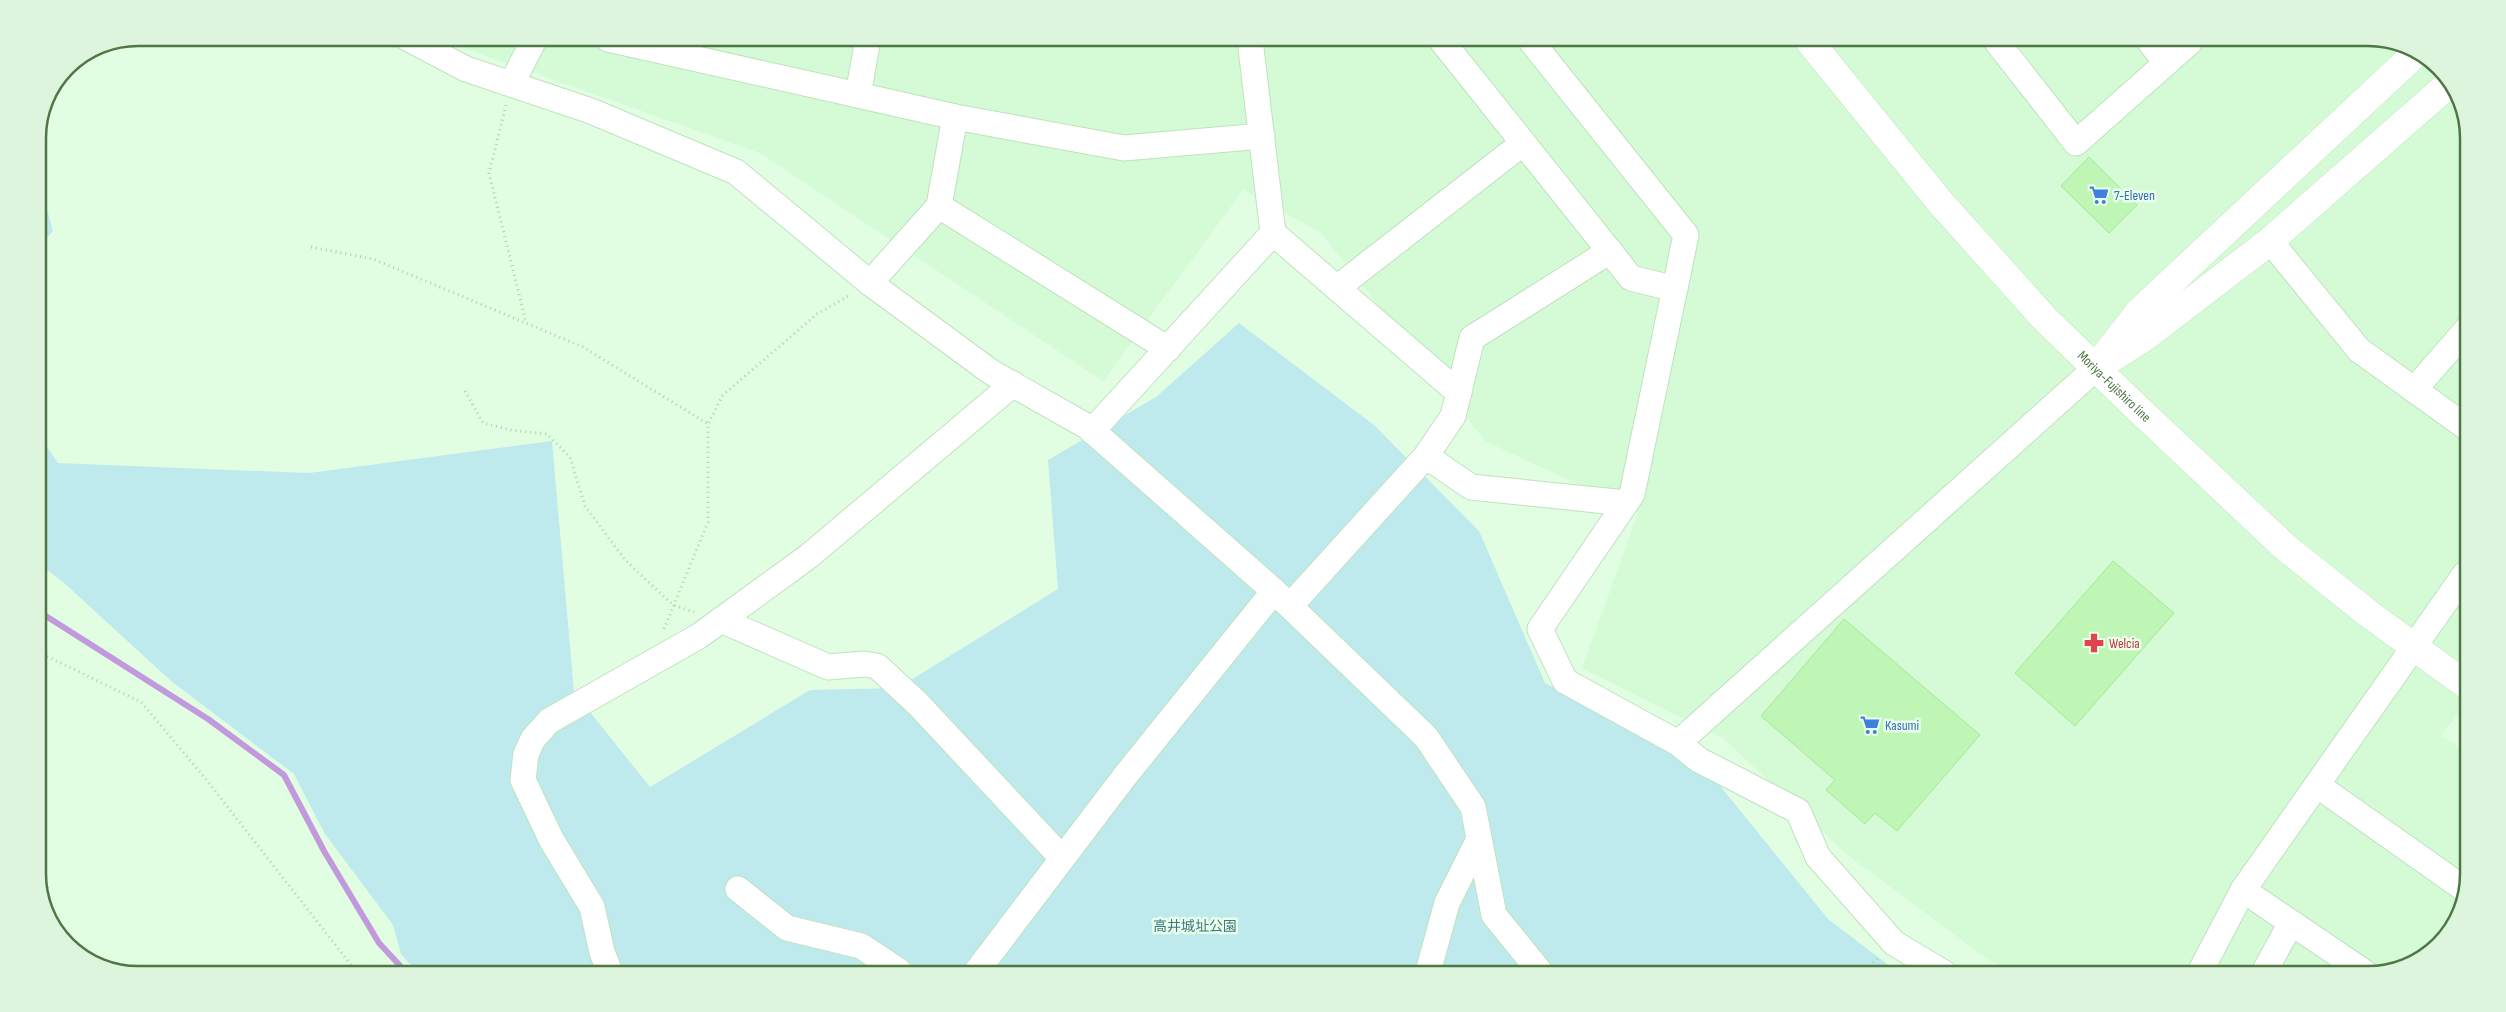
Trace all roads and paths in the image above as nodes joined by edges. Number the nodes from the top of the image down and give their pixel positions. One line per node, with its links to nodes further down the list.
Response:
1 (422, 46): 14 (street)
2 (531, 46): 14 (street)
3 (639, 46): 16 (street)
4 (867, 46): 16 (street)
5 (1251, 46): 18 (street)
6 (1446, 46): 19 (street)
7 (1535, 46): 27 (street)
8 (1813, 46): 31 (main road, Moriya-Fujishiro line)
9 (2000, 46): 13 (street)
10 (2153, 46): 13 (street)
11 (2185, 46): 13 (street)
12 (2411, 58): 31 (main road)
13 (2166, 63)
14 (512, 83): 25 (street); 28 (path)
15 (2444, 87): 22 (main road)
16 (858, 95): 17 (street)
17 (955, 117): 18 (street); 20 (street)
18 (1262, 136): 21 (street)
19 (1523, 142): 24 (street); 26 (street)
20 (938, 206): 25 (street); 30 (street)
21 (1273, 233): 26 (street); 30 (street)
22 (2270, 241): 31 (main road); 33 (street)
23 (311, 247): 28 (path)
24 (1610, 251): 27 (street); 35 (street)
25 (870, 283): 32 (street); 36 (path)
26 (1336, 288): 35 (street)
27 (1675, 289): 40 (street)
28 (526, 323): 36 (path)
29 (2460, 337): 33 (street)
30 (1168, 348): 38 (street)
31 (2096, 368): 45 (main road, Moriya-Fujishiro line); 49 (street)
32 (1013, 384): 38 (street); 44 (street)
33 (2414, 390): 37 (street)
34 (465, 391): 43 (path)
35 (1459, 392): 39 (street)
36 (708, 424): 43 (path)
37 (2460, 424)
38 (1092, 431): 42 (street)
39 (1426, 456): 40 (street); 42 (street)
40 (1626, 503): 49 (street)
41 (2460, 581): 45 (street)
42 (1282, 599): 51 (street); 52 (street)
43 (673, 605): 44 (path); 47 (path)
44 (720, 620): 47 (street); 52 (street)
45 (2414, 648): 48 (main road, Moriya-Fujishiro line); 50 (street)
46 (46, 656): 57 (path)
47 (653, 663): 58 (street)
48 (2460, 681)
49 (1678, 743): 63 (street)
50 (2317, 785): 53 (street); 55 (street)
51 (1479, 839): 61 (street); 62 (street)
52 (1062, 858): 60 (street)
53 (2459, 885)
54 (738, 889): 59 (street)
55 (2243, 890): 56 (street); 64 (street)
56 (2291, 923): 65 (street); 66 (street)
57 (352, 966)
58 (607, 966)
59 (891, 966)
60 (980, 966)
61 (1430, 966)
62 (1536, 966)
63 (1931, 966)
64 (2203, 966)
65 (2267, 966)
66 (2355, 966)

